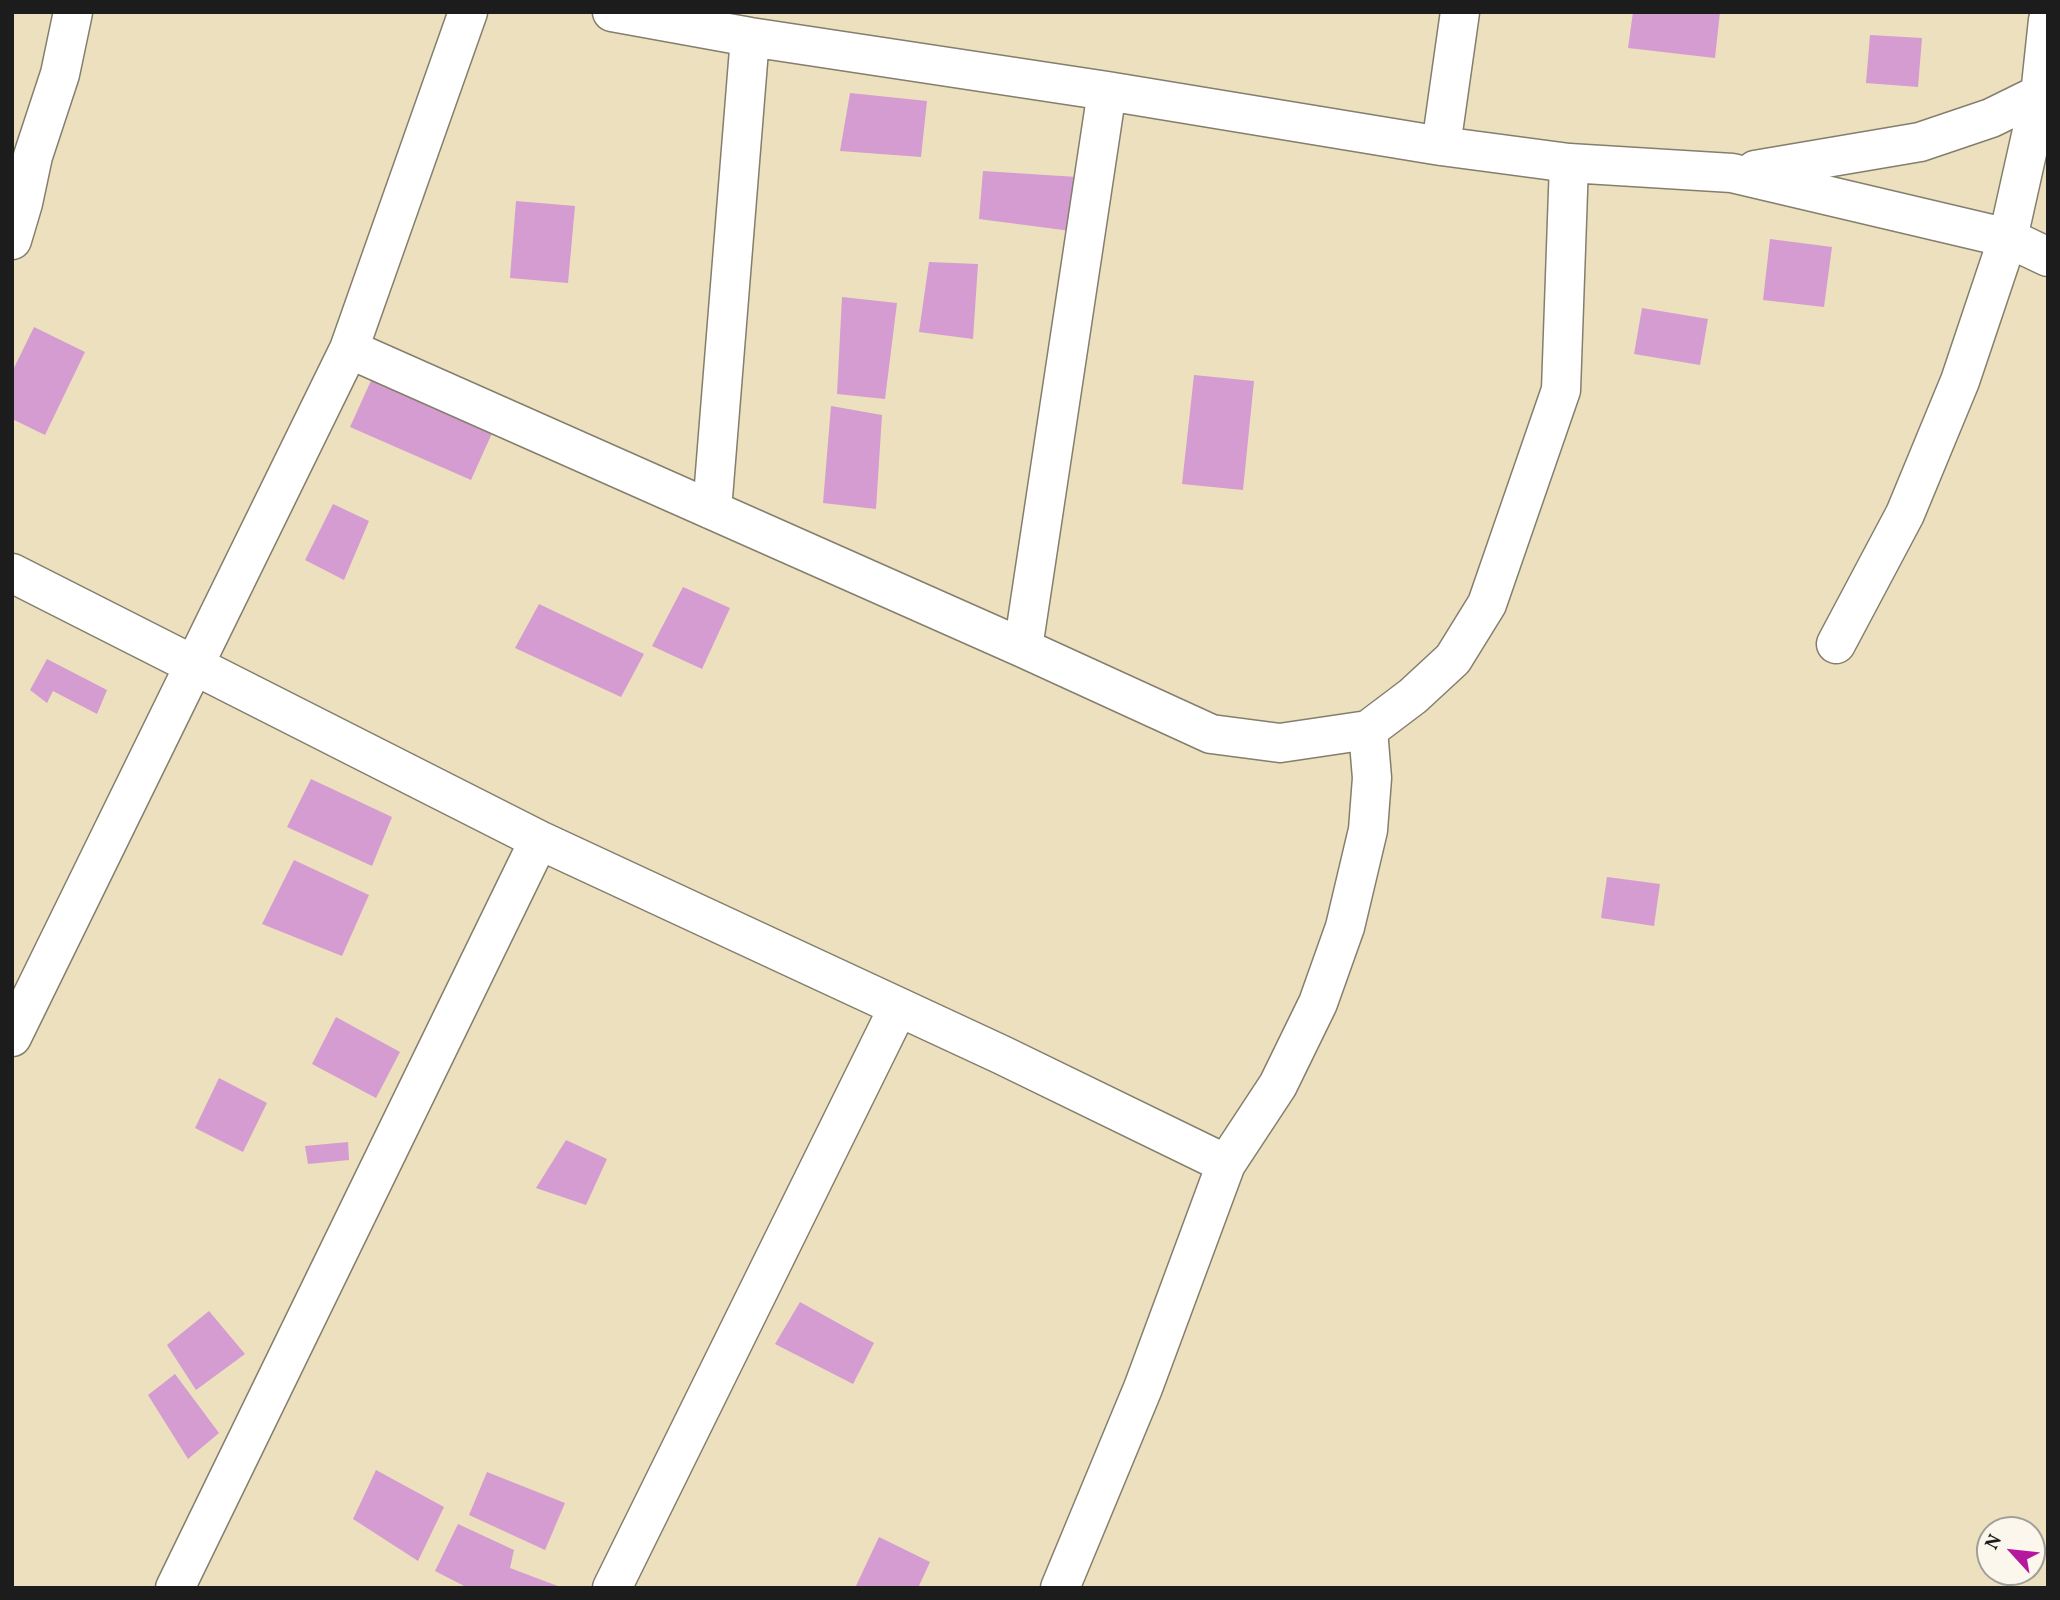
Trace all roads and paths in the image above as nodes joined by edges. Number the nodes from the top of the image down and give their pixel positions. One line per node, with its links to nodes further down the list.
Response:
1 (73, 12): 13 (street)
2 (468, 12): 15 (street)
3 (612, 12): 6 (street)
4 (1460, 12): 9 (street)
5 (2048, 20): 8 (street)
6 (750, 37): 7 (street); 16 (street)
7 (1107, 91): 9 (street); 19 (street)
8 (2044, 93): 11 (street); 12 (street)
9 (1441, 146): 10 (street)
10 (1569, 163): 11 (street); 21 (street)
11 (1732, 173): 12 (street)
12 (2008, 239): 14 (street); 18 (street)
13 (12, 240)
14 (2048, 257)
15 (349, 349): 16 (street); 20 (street)
16 (712, 510): 19 (street)
17 (12, 573): 20 (street)
18 (1836, 644)
19 (1023, 648): 21 (street)
20 (195, 666): 22 (street); 24 (street)
21 (1368, 730): 25 (street)
22 (539, 840): 23 (street); 26 (street)
23 (898, 1008): 25 (street); 27 (street)
24 (12, 1037)
25 (1226, 1164): 28 (street)
26 (175, 1588)
27 (612, 1588)
28 (1060, 1588)

